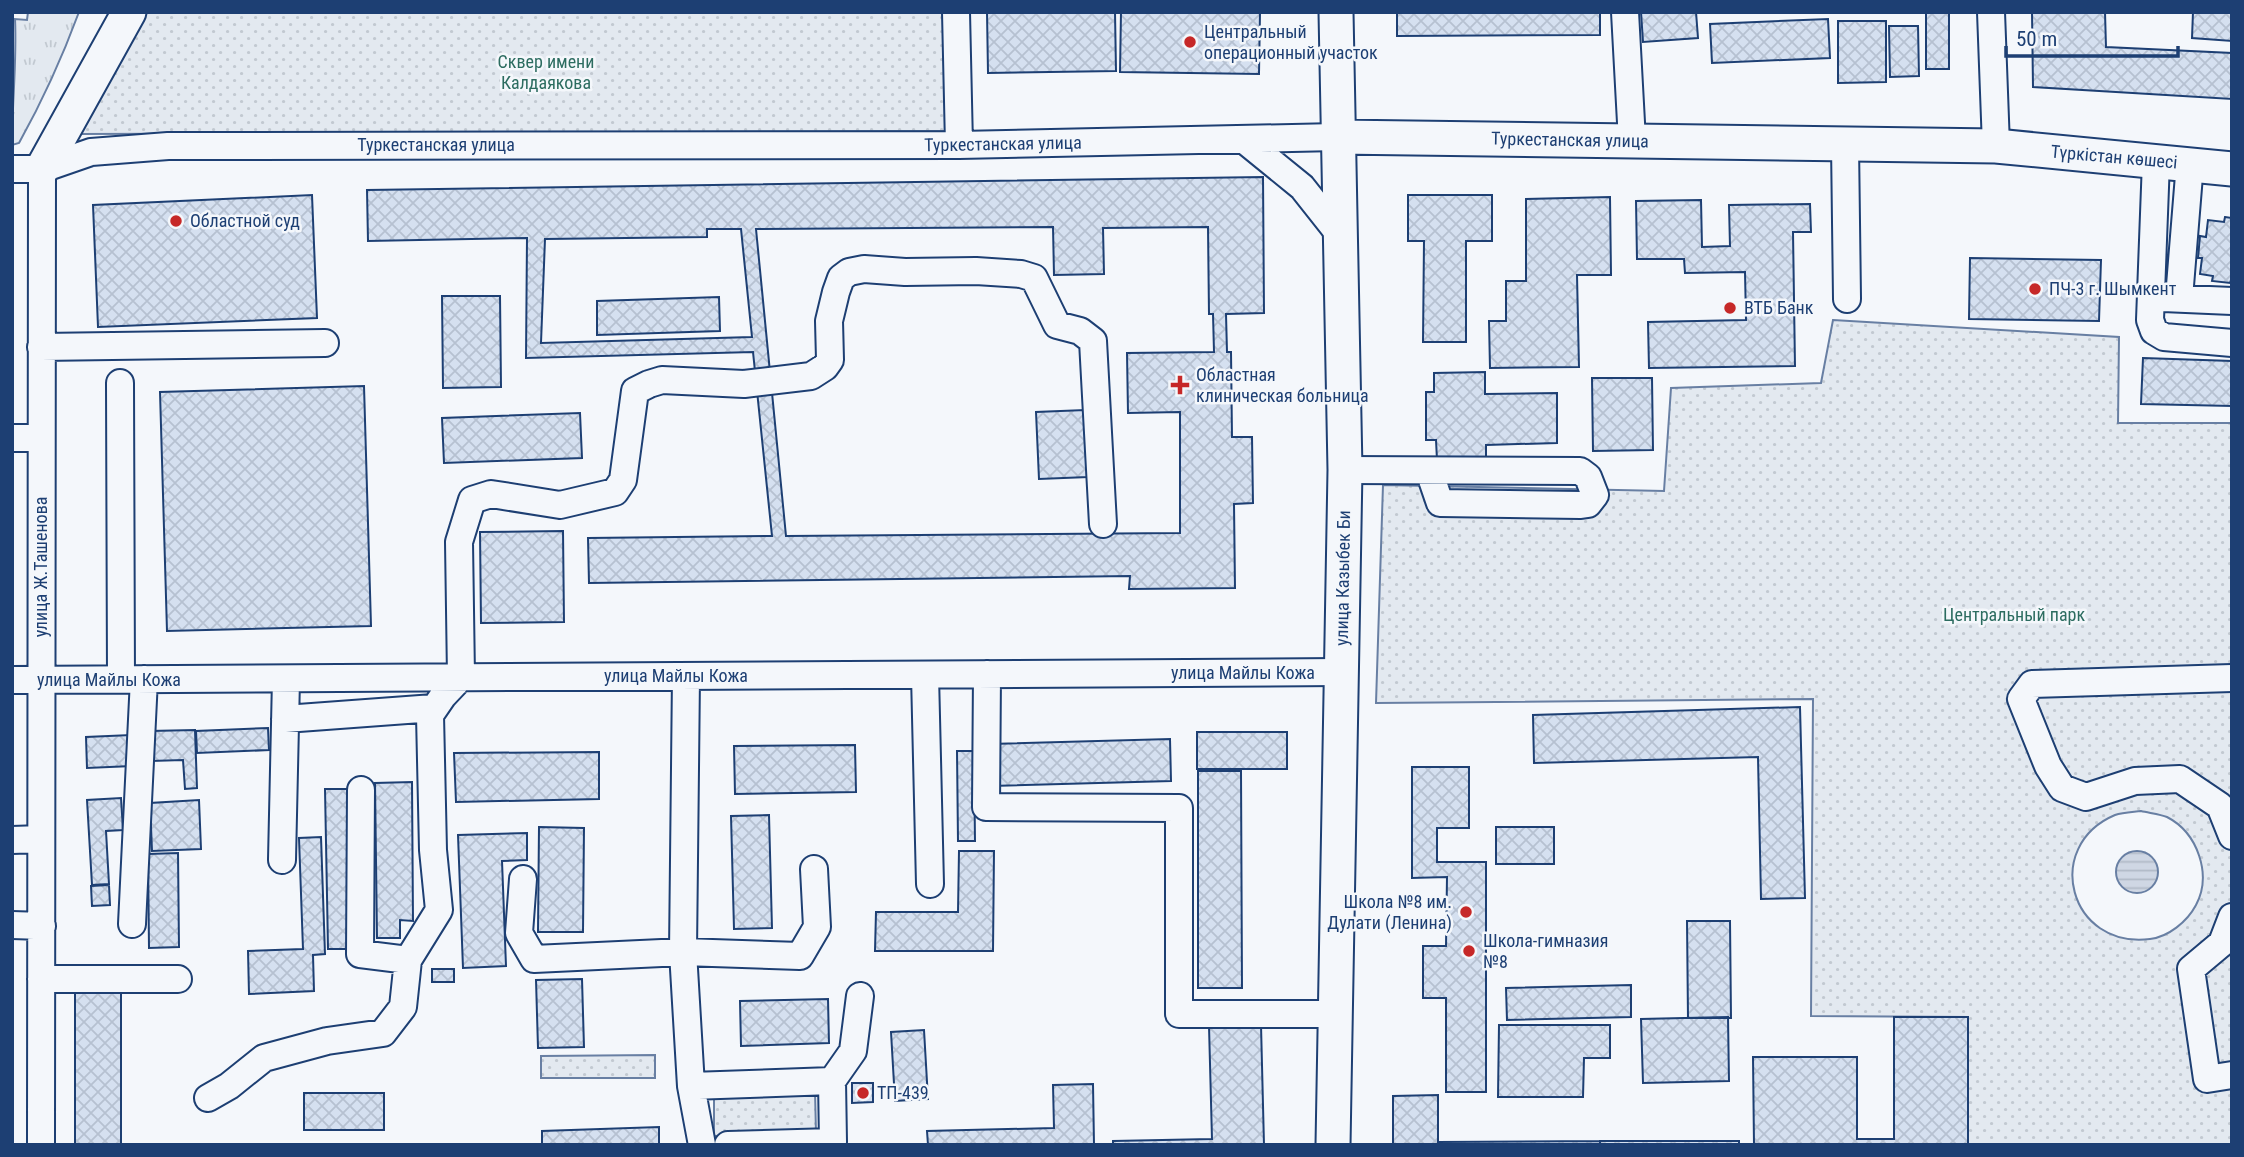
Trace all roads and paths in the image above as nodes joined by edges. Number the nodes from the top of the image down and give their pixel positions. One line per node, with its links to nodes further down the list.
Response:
1 (129, 12): 14 (main road, улица Ж.Ташенова)
2 (956, 12): 10 (street)
3 (1336, 12): 6 (main road, улица Казыбек Би)
4 (1625, 12): 8 (street)
5 (1991, 12): 11 (street)
6 (1337, 137): 7 (street, Туркестанская улица); 8 (main road, Туркестанская улица); 16 (main road, улица Казыбек Би)
7 (1243, 139): 10 (street, Туркестанская улица); 16 (street)
8 (1632, 141): 9 (main road, Туркестанская улица)
9 (1845, 144): 11 (main road, Туркестанская улица); 19 (street)
10 (959, 145): 14 (street, Туркестанская улица)
11 (1996, 146): 12 (main road, Түркістан көшесі)
12 (2156, 161): 13 (main road, Түркістан көшесі); 17 (street)
13 (2190, 163): 15 (main road, Түркістан көшесі); 18 (street)
14 (27, 169): 23 (street, улица Ж.Ташенова)
15 (2232, 169)
16 (1340, 234): 27 (main road, улица Казыбек Би)
17 (2151, 297): 18 (street); 22 (street)
18 (2179, 298): 20 (street)
19 (1847, 299)
20 (2232, 301)
21 (326, 342): 23 (street)
22 (2232, 343)
23 (41, 347): 26 (street, улица Ж.Ташенова)
24 (120, 383): 36 (street)
25 (12, 438): 26 (street)
26 (41, 438): 39 (street, улица Ж.Ташенова)
27 (1345, 470): 28 (street); 30 (main road, улица Казыбек Би)
28 (1429, 471): 28 (street)
29 (1103, 524): 34 (street)
30 (1340, 672): 31 (street, улица Майлы Кожа); 59 (main road, улица Казыбек Би)
31 (986, 674): 32 (street, улица Майлы Кожа); 59 (street)
32 (925, 675): 33 (street, улица Майлы Кожа); 49 (street)
33 (686, 676): 34 (street, улица Майлы Кожа); 54 (street)
34 (461, 677): 37 (street, улица Майлы Кожа); 40 (street)
35 (2232, 678): 43 (street)
36 (132, 679): 37 (street, улица Майлы Кожа); 39 (street, улица Майлы Кожа); 51 (street)
37 (286, 679): 41 (street)
38 (12, 680): 39 (street, улица Майлы Кожа)
39 (41, 680): 44 (street, улица Ж.Ташенова)
40 (435, 708): 41 (street); 55 (street)
41 (285, 719): 46 (street)
42 (361, 790): 55 (street)
43 (2232, 836)
44 (41, 839): 45 (street); 53 (street, улица Ж.Ташенова)
45 (12, 840)
46 (282, 860)
47 (814, 869): 54 (street)
48 (523, 879): 54 (street)
49 (930, 884)
50 (2232, 917): 60 (street)
51 (132, 924)
52 (12, 925): 53 (street)
53 (42, 926): 56 (street, улица Ж.Ташенова)
54 (683, 952): 62 (street)
55 (408, 960): 63 (street)
56 (41, 979): 57 (street); 64 (street, улица Ж.Ташенова)
57 (178, 979)
58 (860, 996): 61 (street)
59 (1335, 1014): 67 (main road, улица Казыбек Би)
60 (2232, 1075)
61 (832, 1081): 62 (street); 66 (street)
62 (691, 1086): 65 (street)
63 (208, 1098)
64 (41, 1145)
65 (702, 1145)
66 (728, 1145)
67 (1334, 1145)

